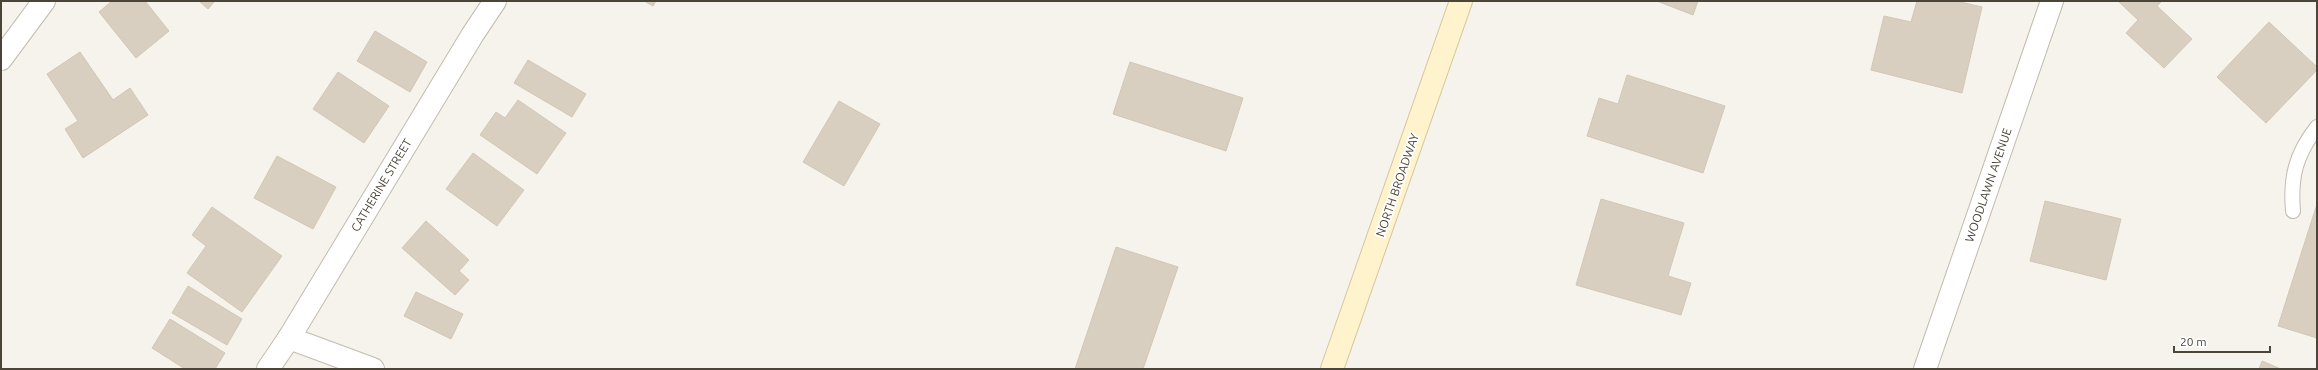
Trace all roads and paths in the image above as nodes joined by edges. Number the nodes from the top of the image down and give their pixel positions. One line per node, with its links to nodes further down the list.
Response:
1 (44, 1): 5 (street)
2 (495, 1): 8 (street, CATHERINE STREET)
3 (1461, 1): 11 (street, NORTH BROADWAY)
4 (2052, 1): 12 (street, WOODLAWN AVENUE)
5 (1, 59)
6 (2317, 127): 7 (lane)
7 (2293, 211)
8 (289, 338): 9 (street, CATHERINE STREET); 10 (street)
9 (268, 369)
10 (373, 369)
11 (1332, 369)
12 (1925, 369)

